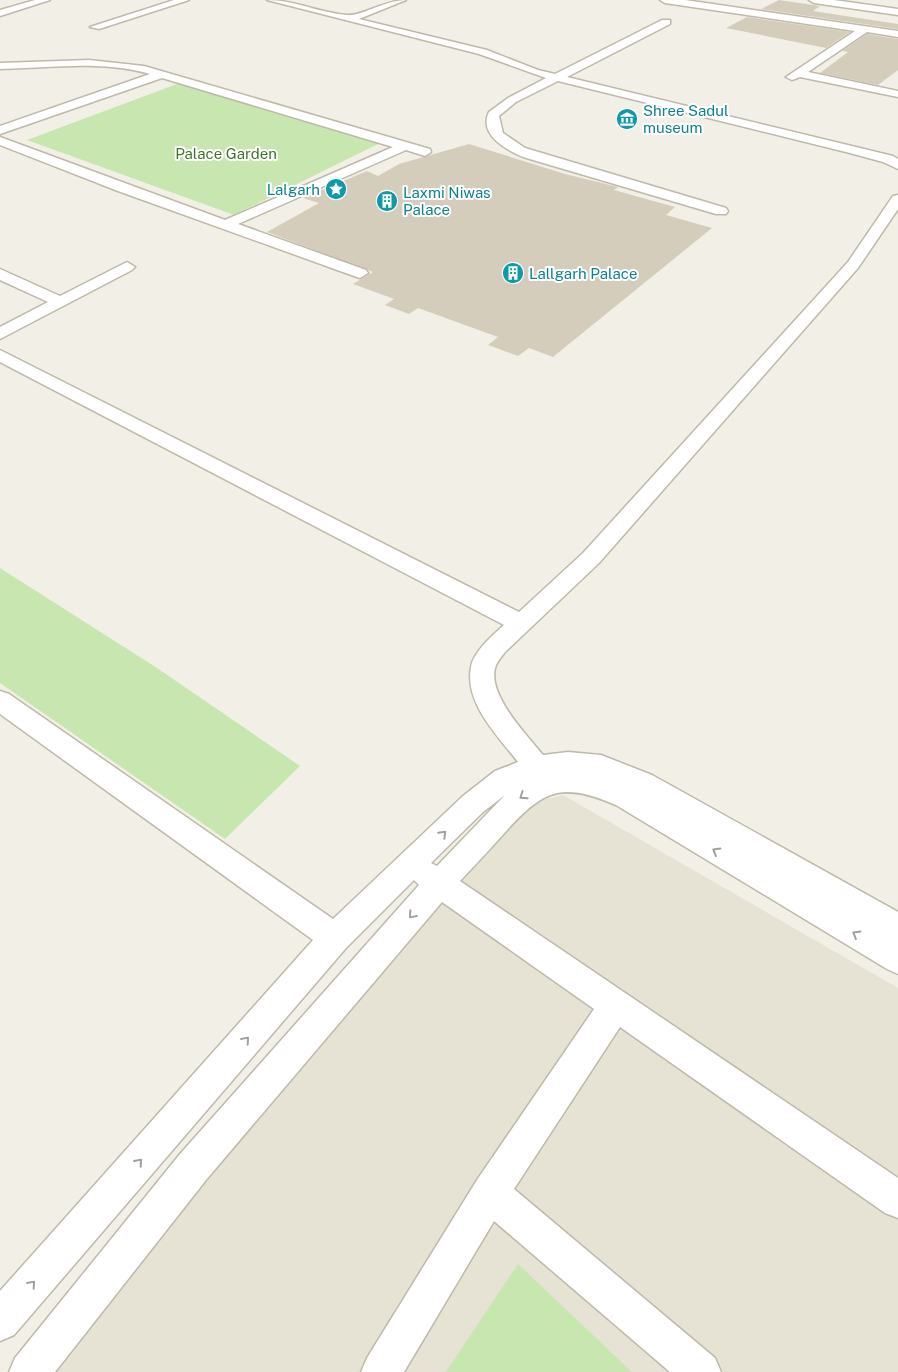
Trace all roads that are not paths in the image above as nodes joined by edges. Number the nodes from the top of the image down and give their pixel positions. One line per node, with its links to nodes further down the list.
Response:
1 (45, 0): 9 (street)
2 (184, 0): 13 (street)
3 (272, 0): 11 (street)
4 (401, 0): 11 (street)
5 (665, 0): 7 (street)
6 (814, 0): 8 (street)
7 (688, 1): 14 (street)
8 (848, 2): 10 (street)
9 (0, 12)
10 (898, 12)
11 (348, 19): 18 (street)
12 (666, 22): 18 (street)
13 (95, 27)
14 (865, 29): 15 (street); 19 (street)
15 (898, 34)
16 (0, 66): 17 (street)
17 (162, 74): 20 (street); 22 (street)
18 (555, 77): 24 (street); 26 (street)
19 (898, 94)
20 (0, 130)
21 (0, 141): 27 (street)
22 (406, 146): 23 (street); 27 (street)
23 (425, 152)
24 (898, 165)
25 (898, 199): 34 (street)
26 (721, 211)
27 (226, 225): 29 (street)
28 (127, 266): 31 (street)
29 (360, 273)
30 (0, 274): 31 (street)
31 (60, 302): 32 (street)
32 (0, 334)
33 (0, 355): 34 (street)
34 (521, 623): 36 (street)
35 (0, 701): 40 (street)
36 (537, 766): 37 (street, one-way to 36); 39 (street)
37 (412, 864): 38 (street); 40 (street)
38 (439, 884): 41 (street, one-way to 38); 42 (street); 46 (street, one-way to 46)
39 (898, 928)
40 (335, 938): 45 (street, one-way to 40)
41 (898, 959)
42 (615, 1006): 43 (street); 44 (street)
43 (490, 1193): 47 (street); 48 (street)
44 (898, 1200)
45 (0, 1321)
46 (29, 1372)
47 (381, 1372)
48 (700, 1372)

